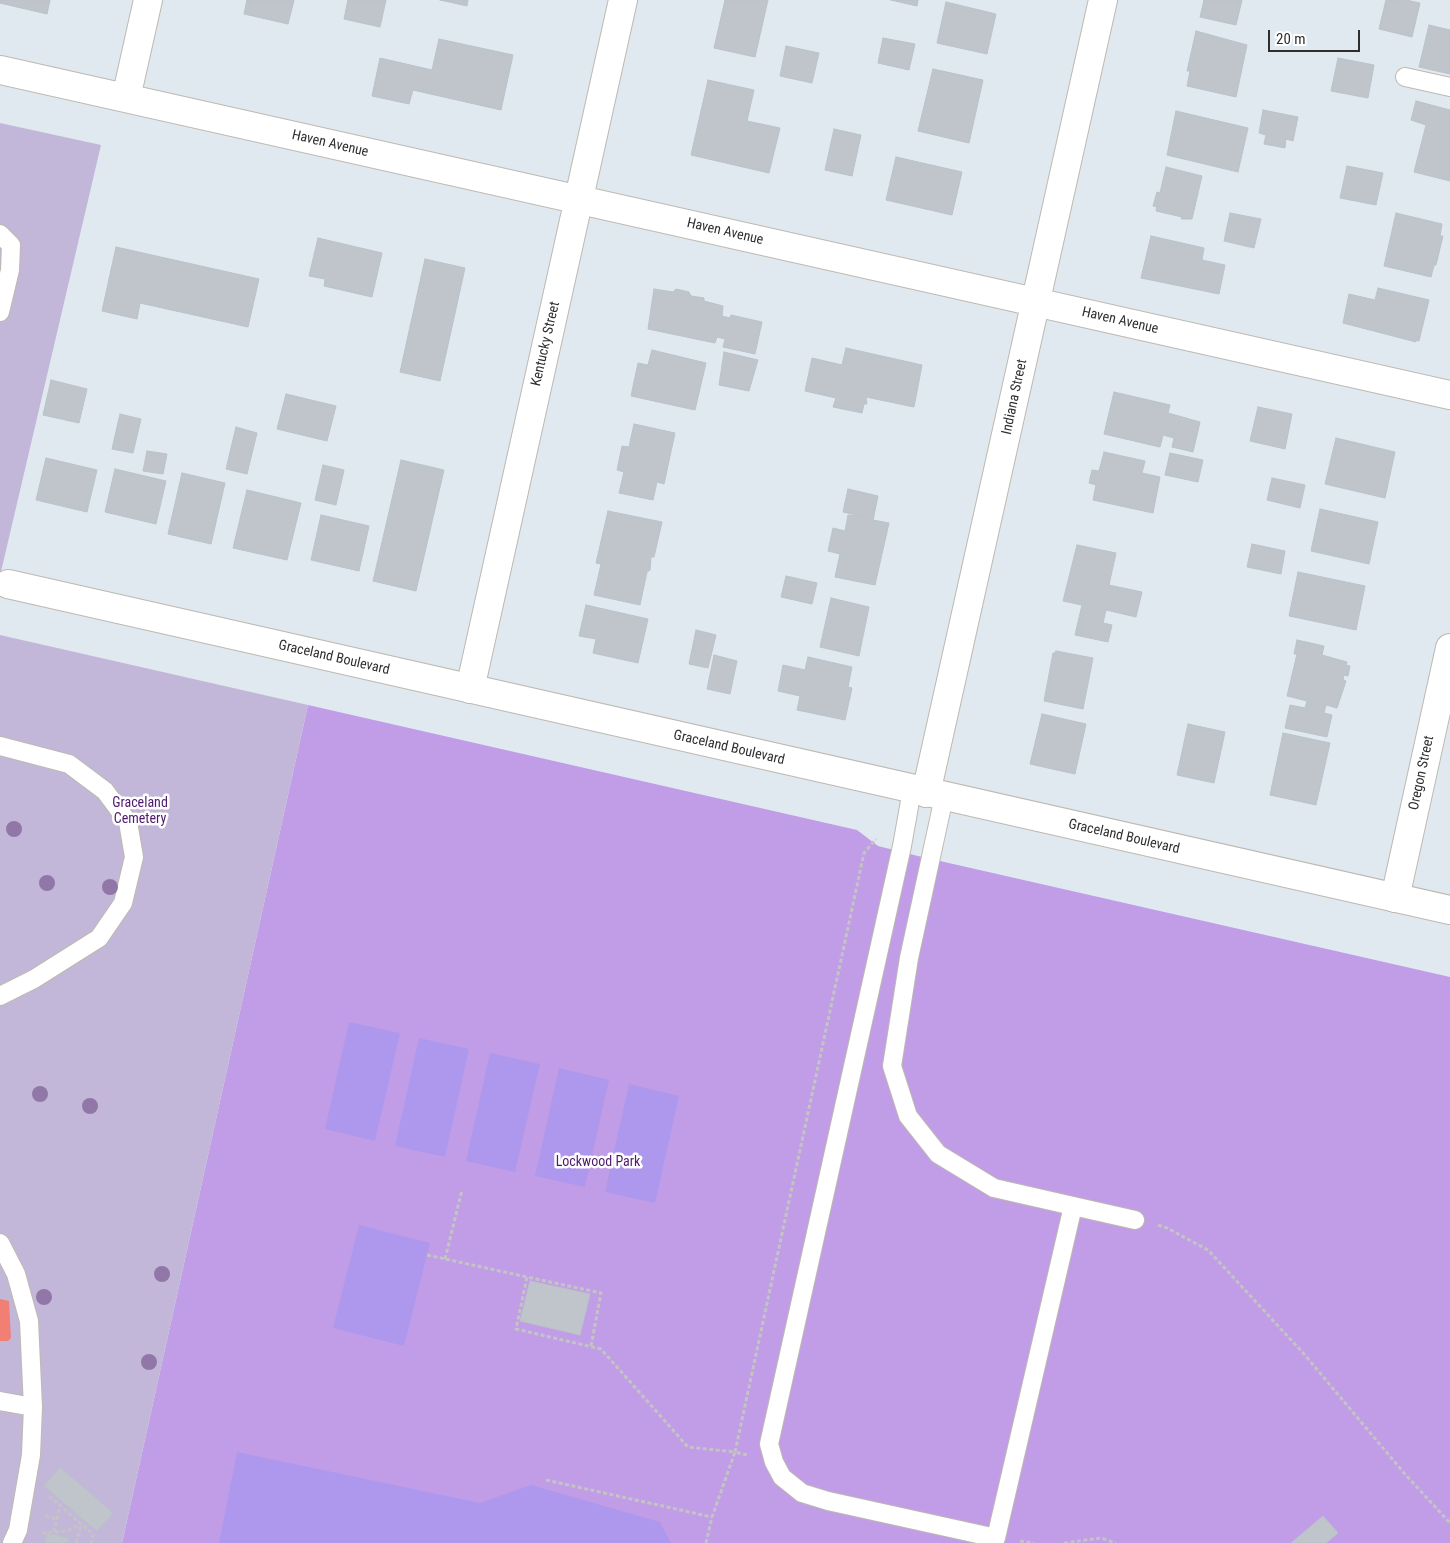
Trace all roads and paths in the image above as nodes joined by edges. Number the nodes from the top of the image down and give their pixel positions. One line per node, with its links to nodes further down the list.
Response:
1 (148, 0): 7 (street)
2 (623, 0): 8 (street, Kentucky Street)
3 (1103, 0): 10 (street, Indiana Street)
4 (0, 70): 7 (street, Haven Avenue)
5 (1405, 77): 6 (lane)
6 (1450, 87)
7 (126, 98): 8 (street, Haven Avenue)
8 (578, 200): 10 (street, Haven Avenue); 15 (street, Kentucky Street)
9 (0, 234): 11 (lane)
10 (1036, 302): 12 (street, Haven Avenue); 17 (street, Indiana Street)
11 (0, 312)
12 (1450, 395)
13 (8, 584): 15 (street, Graceland Boulevard)
14 (1450, 648): 19 (street, Oregon Street)
15 (470, 689): 17 (street, Graceland Boulevard)
16 (0, 746): 21 (lane)
17 (927, 793): 19 (street, Graceland Boulevard); 23 (lane); 33 (lane)
18 (876, 839): 32 (path)
19 (1395, 898): 20 (street, Graceland Boulevard)
20 (1450, 910)
21 (0, 996)
22 (462, 1190): 27 (path)
23 (1073, 1206): 24 (lane); 33 (lane)
24 (1135, 1220): 38 (path)
25 (0, 1243): 31 (lane)
26 (427, 1255): 27 (path)
27 (445, 1259): 28 (path)
28 (527, 1277): 29 (path); 29 (path)
29 (591, 1346): 32 (path)
30 (0, 1401): 31 (lane)
31 (33, 1407): 42 (lane)
32 (736, 1452): 33 (path); 37 (path)
33 (774, 1462)
34 (546, 1480): 37 (path)
35 (46, 1494): 36 (path)
36 (60, 1506): 39 (path); 40 (path)
37 (712, 1516): 45 (path)
38 (1450, 1523)
39 (81, 1524): 40 (path); 43 (path); 44 (path)
40 (54, 1532): 41 (path)
41 (41, 1538)
42 (12, 1543)
43 (76, 1543)
44 (91, 1543)
45 (706, 1543)
46 (1064, 1543): 47 (path)
47 (1116, 1543)

